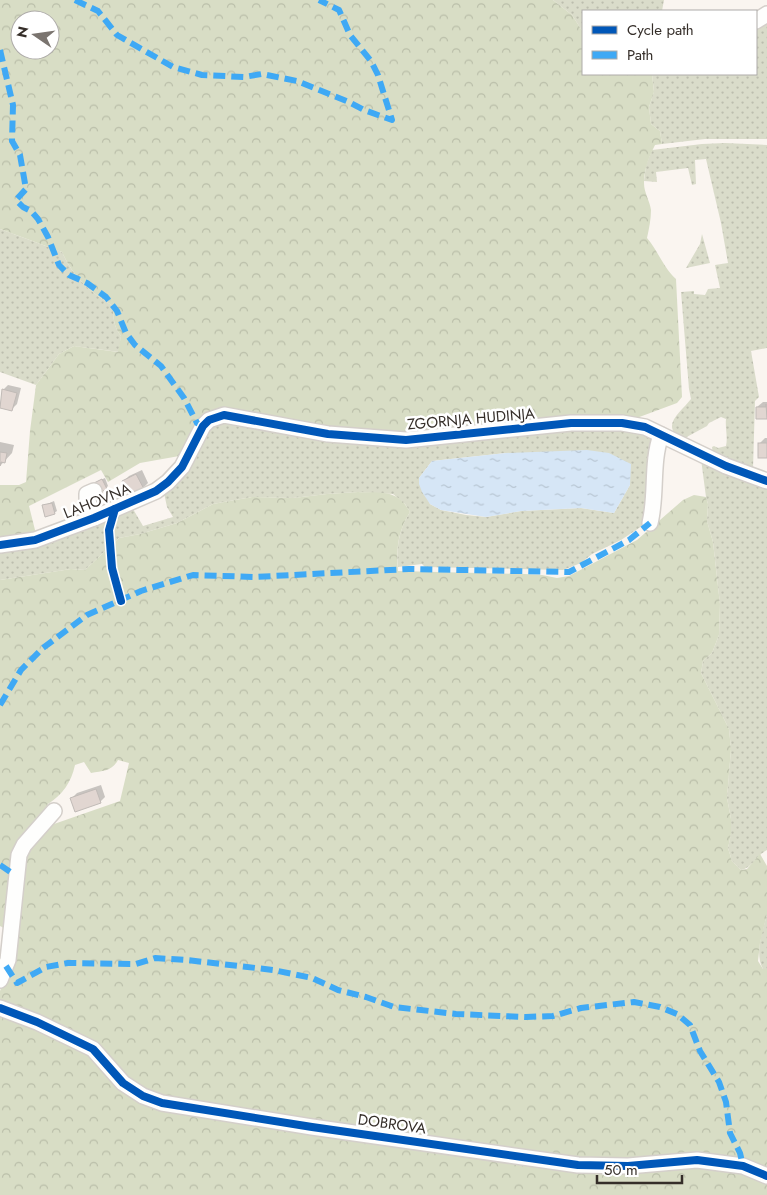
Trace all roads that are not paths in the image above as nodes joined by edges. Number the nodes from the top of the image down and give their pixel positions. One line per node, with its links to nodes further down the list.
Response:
1 (661, 435): 2 (street, ZGORNJA HUDINJA); 3 (street, ZGORNJA HUDINJA); 6 (street)
2 (189, 455): 5 (street, LAHOVNA)
3 (767, 481)
4 (94, 491): 5 (street)
5 (94, 518): 7 (street, LAHOVNA)
6 (650, 523)
7 (0, 545)
8 (54, 811): 9 (street)
9 (2, 970)
10 (0, 1008): 11 (street, DOBROVA)
11 (767, 1176)

